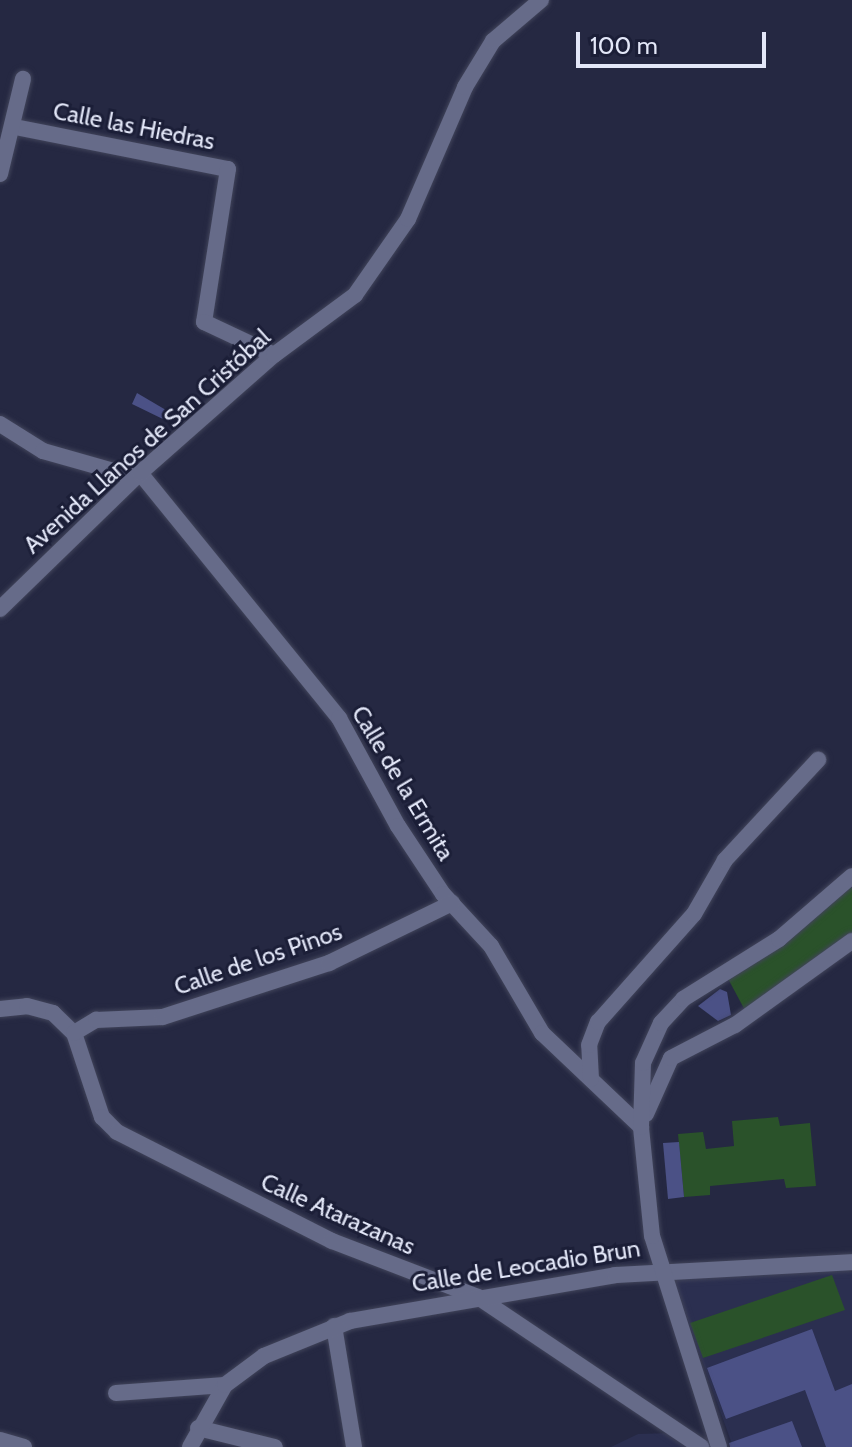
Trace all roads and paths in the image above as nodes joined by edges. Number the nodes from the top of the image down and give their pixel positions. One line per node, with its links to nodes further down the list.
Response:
1 (541, 0): 5 (street, Avenida Llanos de San Cristóbal)
2 (23, 79): 3 (street)
3 (15, 127): 4 (street); 5 (street, Calle las Hiedras)
4 (0, 174)
5 (274, 355): 7 (street, Avenida Llanos de San Cristóbal)
6 (0, 424): 7 (street)
7 (138, 475): 8 (street, Avenida Llanos de San Cristóbal); 11 (street, Calle de la Ermita)
8 (0, 609)
9 (818, 760): 15 (street)
10 (852, 876): 16 (street)
11 (452, 903): 14 (street, Calle de los Pinos); 15 (street, Calle de la Ermita)
12 (852, 941): 16 (street)
13 (0, 1009): 14 (street)
14 (74, 1033): 19 (street, Calle Atarazanas)
15 (591, 1079): 16 (street, Calle de la Ermita)
16 (641, 1127): 18 (street)
17 (852, 1262): 18 (street, Calle de Leocadio Brun)
18 (660, 1270): 19 (street, Calle de Leocadio Brun); 25 (street)
19 (478, 1297): 20 (street, Calle de Leocadio Brun); 26 (street, Calle Atarazanas)
20 (334, 1326): 21 (street, Calle de Leocadio Brun); 30 (street)
21 (225, 1385): 22 (street); 23 (street, Calle de Leocadio Brun)
22 (116, 1393)
23 (198, 1428): 28 (street, Calle de Leocadio Brun); 29 (street)
24 (0, 1440): 27 (street)
25 (718, 1444): 26 (street)
26 (699, 1446)
27 (24, 1447)
28 (190, 1447)
29 (275, 1447)
30 (354, 1447)

